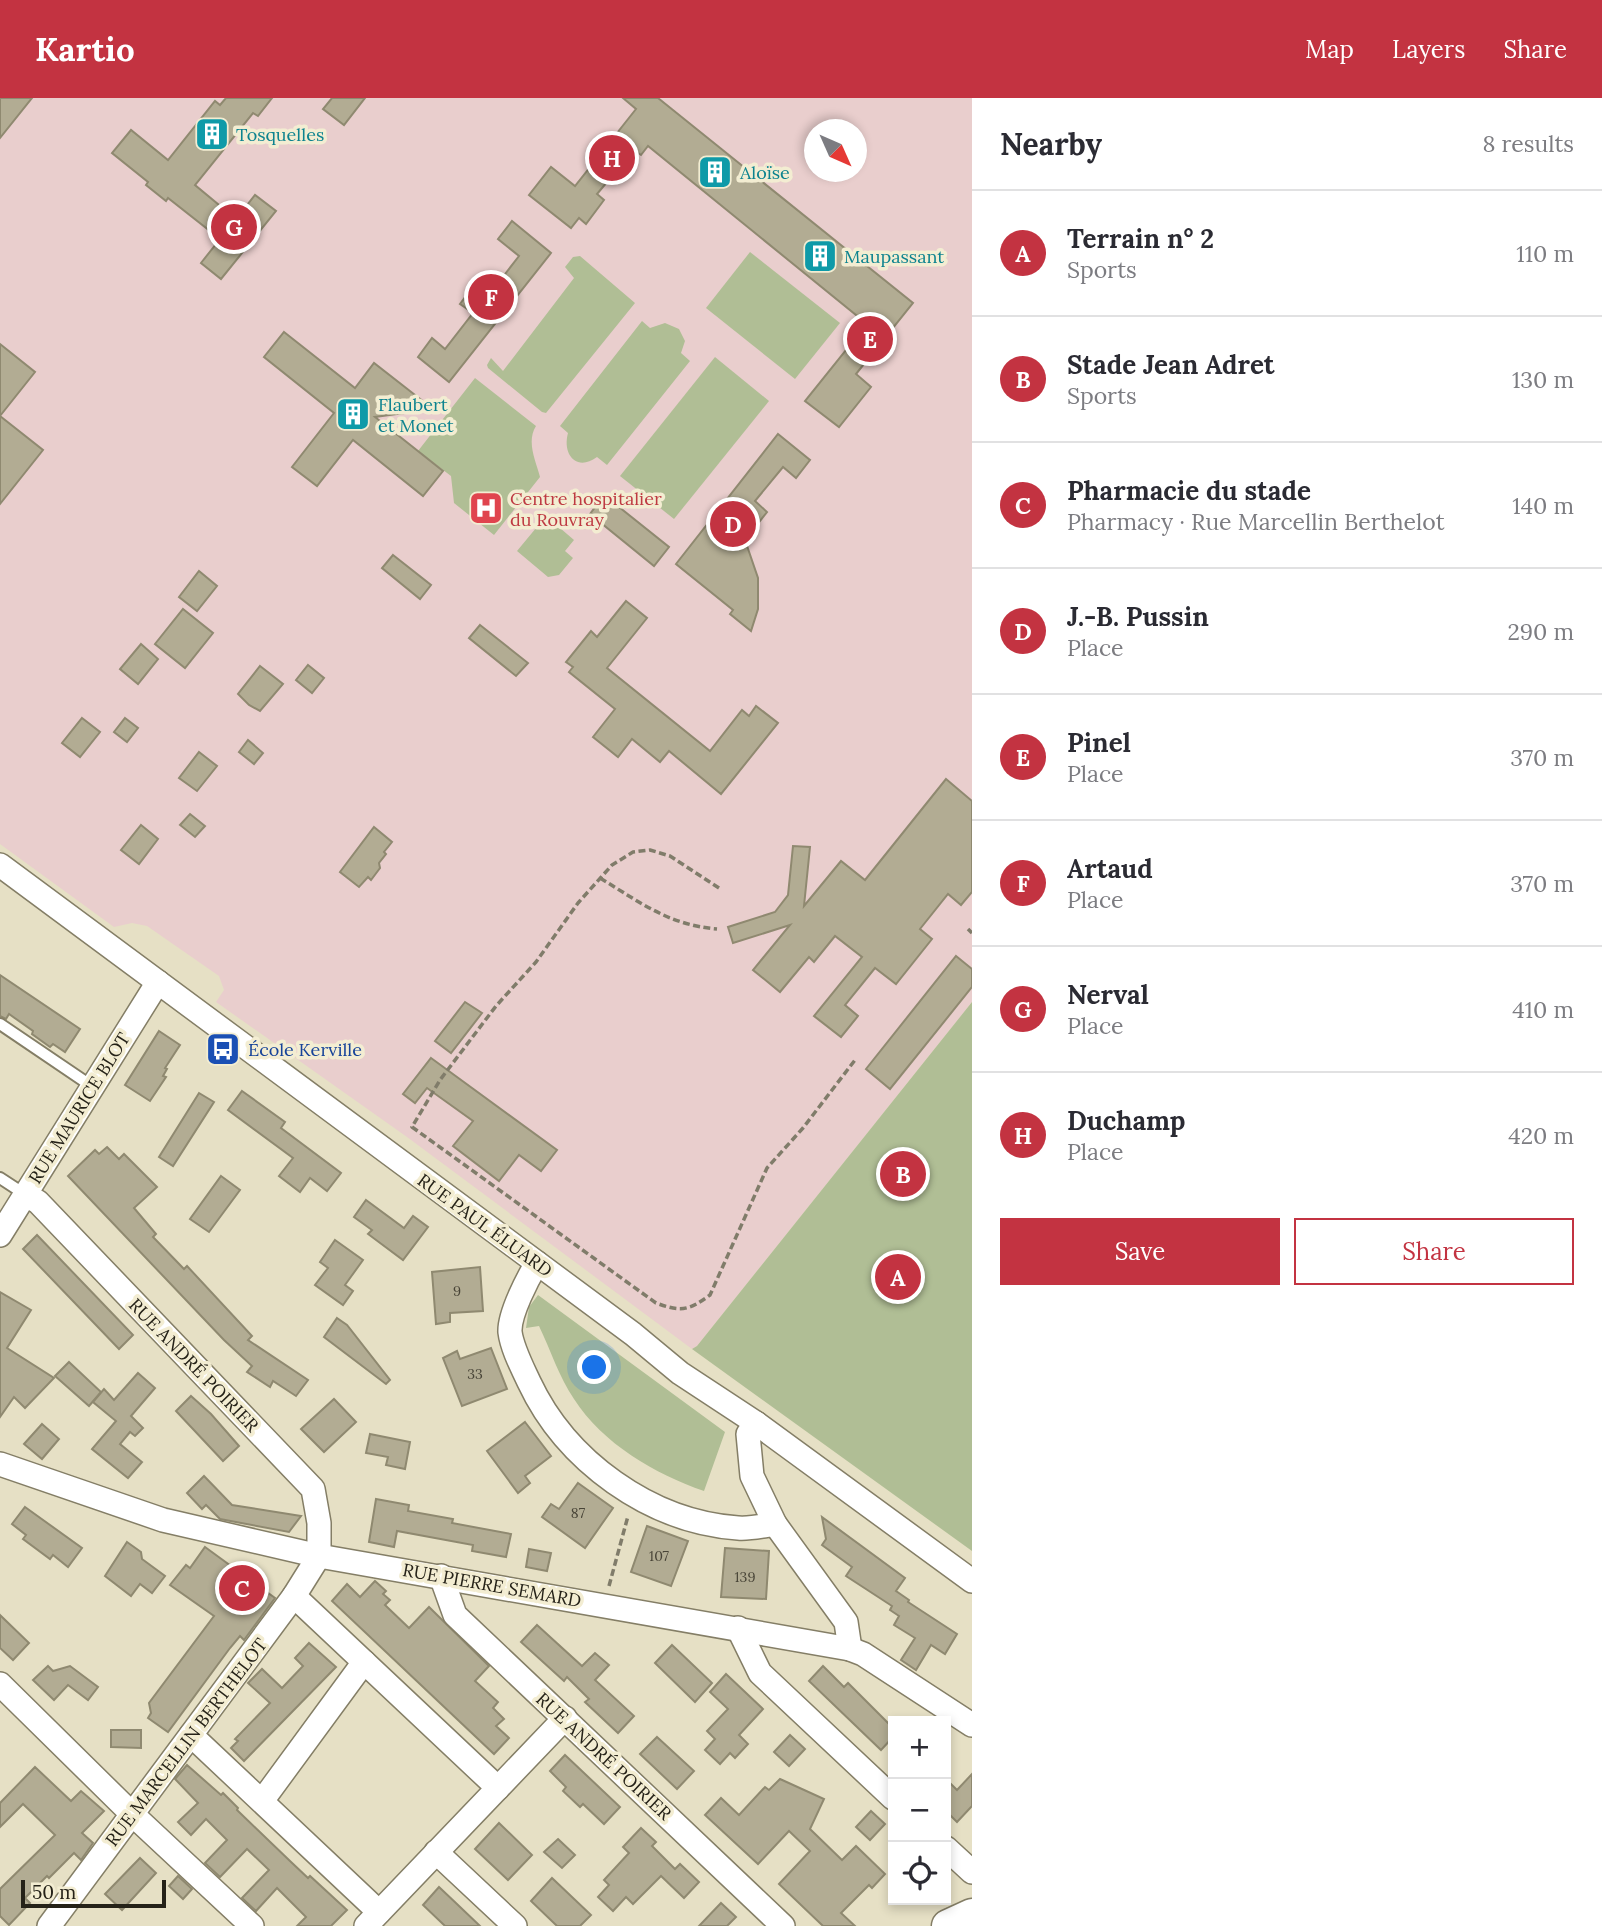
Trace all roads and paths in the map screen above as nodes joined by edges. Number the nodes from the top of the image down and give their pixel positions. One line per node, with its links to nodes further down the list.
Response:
1 (0, 865): 5 (street, RUE PAUL ÉLUARD)
2 (600, 878): 3 (path); 4 (path); 7 (path)
3 (719, 888)
4 (717, 929)
5 (158, 982): 8 (street, RUE MAURICE BLOT); 12 (street, RUE PAUL ÉLUARD)
6 (0, 1024): 8 (lane)
7 (855, 1060)
8 (93, 1087): 10 (street, RUE MAURICE BLOT)
9 (0, 1178): 10 (lane)
10 (26, 1195): 11 (street, RUE MAURICE BLOT); 17 (street, RUE ANDRÉ POIRIER)
11 (0, 1235)
12 (537, 1263): 13 (street, RUE PAUL ÉLUARD); 15 (street)
13 (757, 1423): 16 (street); 19 (street, RUE PAUL ÉLUARD)
14 (0, 1464): 17 (street, RUE PIERRE SEMARD)
15 (634, 1494): 16 (street); 21 (path)
16 (775, 1524): 23 (street)
17 (319, 1556): 18 (street, RUE PIERRE SEMARD); 20 (street, RUE MARCELLIN BERTHELOT)
18 (442, 1576): 21 (street, RUE PIERRE SEMARD); 26 (street, RUE ANDRÉ POIRIER)
19 (972, 1580)
20 (295, 1596): 24 (street); 28 (street, RUE MARCELLIN BERTHELOT)
21 (604, 1605): 22 (street, RUE PIERRE SEMARD)
22 (738, 1628): 23 (street, RUE PIERRE SEMARD); 30 (street)
23 (850, 1649): 27 (street, RUE PIERRE SEMARD)
24 (364, 1662): 29 (street); 31 (street)
25 (0, 1684): 32 (street)
26 (565, 1718): 29 (street); 41 (street, RUE ANDRÉ POIRIER)
27 (972, 1725)
28 (191, 1735): 31 (street); 32 (street, RUE MARCELLIN BERTHELOT)
29 (498, 1788): 33 (street)
30 (888, 1793)
31 (262, 1801): 37 (street)
32 (132, 1814): 38 (street, RUE MARCELLIN BERTHELOT); 39 (street)
33 (436, 1852): 37 (street); 40 (street)
34 (951, 1853): 35 (street)
35 (972, 1872)
36 (972, 1915): 42 (main road)
37 (373, 1919)
38 (49, 1926)
39 (252, 1926)
40 (515, 1926)
41 (783, 1926)
42 (948, 1926)

